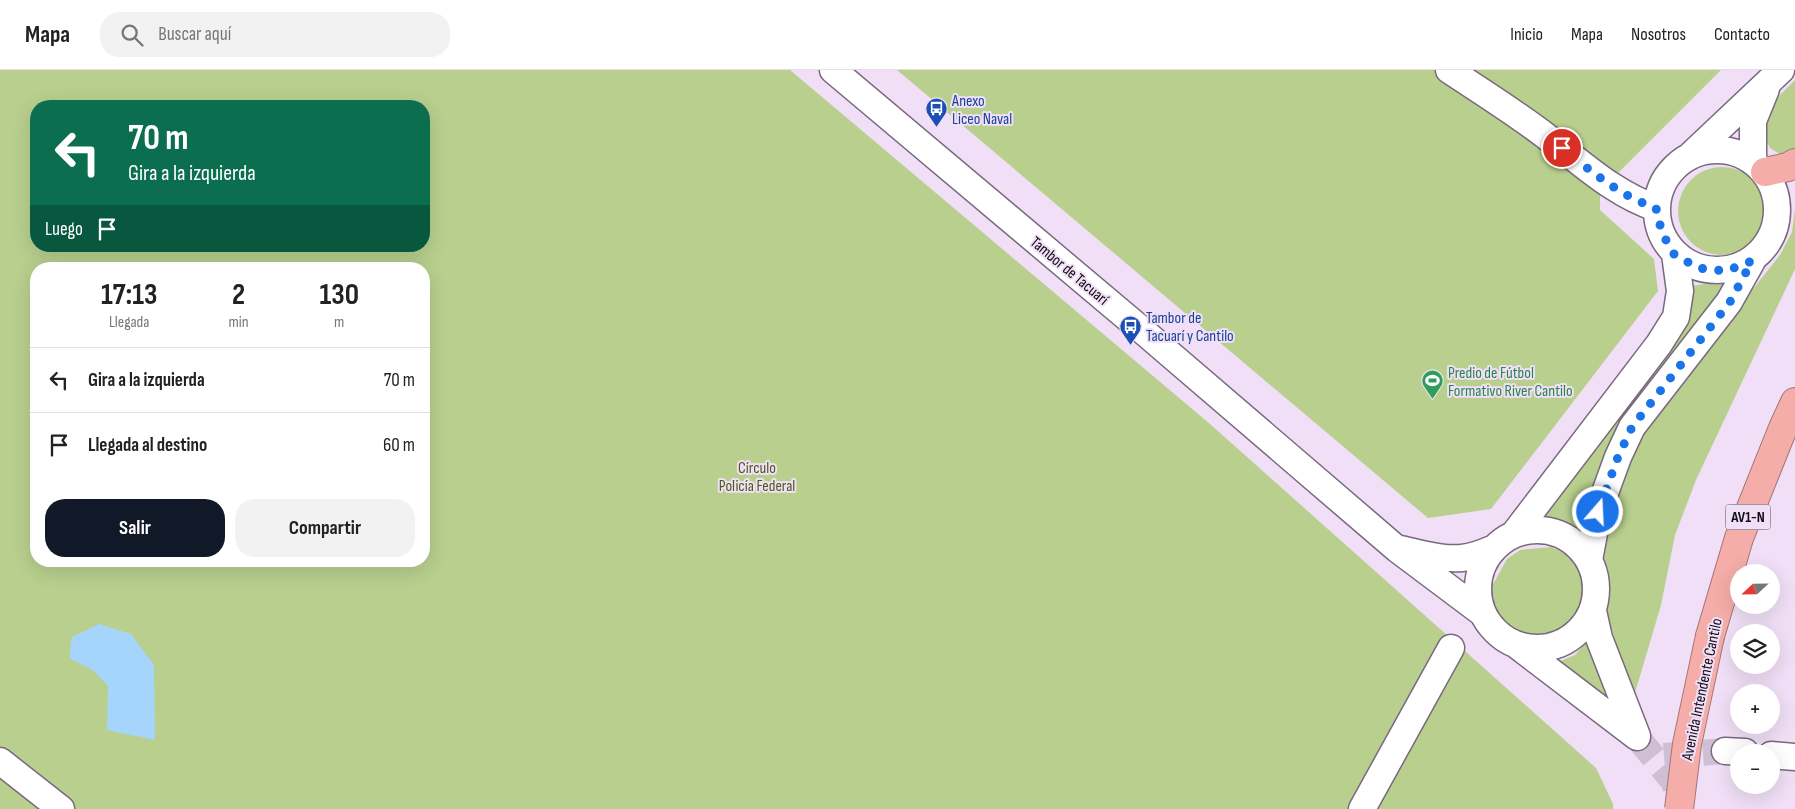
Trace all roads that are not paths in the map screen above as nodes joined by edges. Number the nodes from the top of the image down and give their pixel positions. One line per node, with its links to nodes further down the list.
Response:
1 (833, 70): 12 (street, Tambor de Tacuarí)
2 (1449, 70): 7 (street)
3 (1775, 76): 4 (street); 6 (street)
4 (1692, 154): 6 (street); 7 (street)
5 (1795, 163): 6 (highway)
6 (1759, 166): 9 (street)
7 (1656, 208): 8 (street)
8 (1674, 254): 9 (street); 11 (street)
9 (1752, 261): 14 (street)
10 (1795, 402): 24 (highway, Avenida Intendente Cantilo / AV1-N, bridge)
11 (1514, 534): 13 (street); 14 (street)
12 (1397, 549): 13 (street); 16 (street, Tambor de Tacuarí)
13 (1492, 549): 16 (street)
14 (1589, 560): 15 (street)
15 (1593, 611): 17 (street); 17 (street)
16 (1481, 612): 17 (street)
17 (1519, 647)
18 (1451, 648): 23 (street)
19 (1780, 756): 20 (street)
20 (1795, 757)
21 (0, 761): 22 (street)
22 (61, 809)
23 (1362, 809)
24 (1679, 809)

